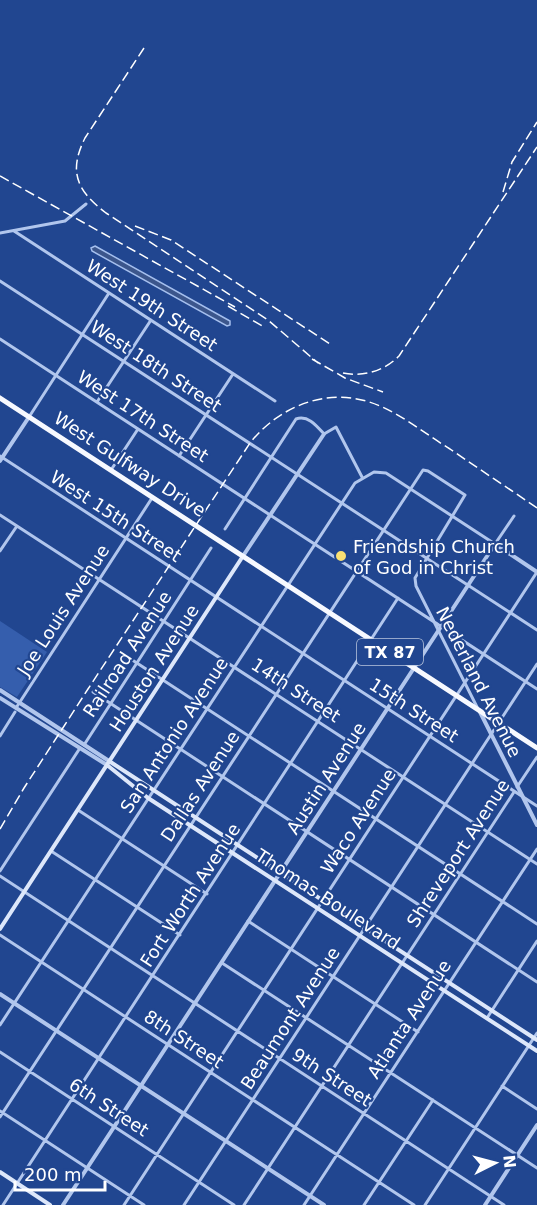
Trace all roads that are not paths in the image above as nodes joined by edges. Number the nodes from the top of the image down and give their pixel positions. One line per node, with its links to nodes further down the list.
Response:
1 (86, 204): 2 (street)
2 (14, 231): 3 (street); 5 (street, West 19th Street)
3 (0, 233)
4 (0, 281): 7 (street, West 18th Street)
5 (109, 293): 6 (street, West 19th Street); 7 (street)
6 (151, 320): 9 (street); 10 (street, West 19th Street)
7 (82, 334): 9 (street, West 18th Street); 11 (street)
8 (0, 339): 11 (street, West 17th Street)
9 (124, 361): 14 (street); 15 (street, West 18th Street)
10 (233, 374): 13 (street, West 19th Street); 15 (street)
11 (56, 375): 14 (street, West 17th Street); 16 (street)
12 (0, 398): 16 (main road, West Gulfway Drive / TX 87)
13 (275, 401)
14 (97, 402): 17 (street, West 17th Street)
15 (206, 415): 19 (street); 21 (street, West 18th Street)
16 (29, 417): 20 (street); 22 (main road, West Gulfway Drive / TX 87)
17 (138, 429): 19 (street, West 17th Street); 22 (street)
18 (324, 434): 21 (street); 23 (street, Houston Avenue); 24 (street, Houston Avenue)
19 (179, 456): 27 (street, West 17th Street)
20 (1, 458): 36 (street, West 15th Street)
21 (272, 458): 23 (street, West 18th Street); 27 (street)
22 (111, 470): 26 (main road, West Gulfway Drive / TX 87)
23 (297, 474): 28 (street, West 18th Street); 30 (street, Houston Avenue)
24 (362, 477): 25 (street); 28 (street, San Antonio Avenue)
25 (410, 489): 32 (street); 32 (street, Dallas Avenue); 35 (street, Dallas Avenue)
26 (153, 497): 36 (street, Joe Louis Avenue); 41 (main road, West Gulfway Drive / TX 87)
27 (245, 498): 30 (street, West 17th Street); 34 (street)
28 (341, 502): 35 (street, West 18th Street); 37 (street, San Antonio Avenue)
29 (0, 515): 33 (street, 14th Street)
30 (270, 515): 37 (street, West 17th Street); 41 (street, Houston Avenue)
31 (513, 516): 38 (street, Austin Avenue)
32 (452, 517): 38 (street); 42 (street)
33 (17, 526): 40 (street); 45 (street, 14th Street)
34 (225, 529)
35 (383, 530): 42 (street, West 18th Street); 43 (street, Dallas Avenue)
36 (126, 538): 45 (street, Joe Louis Avenue); 46 (street, West 15th Street)
37 (314, 544): 43 (street, West 17th Street); 47 (street, San Antonio Avenue)
38 (495, 544): 44 (street); 48 (street, Austin Avenue)
39 (212, 548): 46 (street, Railroad Avenue)
40 (0, 551)
41 (243, 556): 47 (main road, TX 87); 49 (main road, Houston Avenue)
42 (426, 558): 48 (street, West 18th Street); 53 (street, Nederland Avenue)
43 (357, 571): 50 (street, West 17th Street); 51 (street, Dallas Avenue)
44 (537, 572): 52 (street, Waco Avenue)
45 (99, 579): 54 (street, 14th Street); 77 (street, Joe Louis Avenue)
46 (191, 581): 49 (street, West 15th Street); 54 (street, Railroad Avenue)
47 (287, 585): 51 (main road, TX 87); 55 (street, San Antonio Avenue)
48 (468, 585): 52 (street, West 18th Street); 56 (street, Austin Avenue)
49 (216, 598): 55 (street, 15th Street); 58 (main road, Houston Avenue)
50 (398, 598): 53 (street, West 17th Street); 59 (street, Fort Worth Avenue)
51 (330, 613): 59 (main road, TX 87); 61 (street, Dallas Avenue)
52 (510, 613): 57 (street, West 18th Street); 62 (street, Waco Avenue)
53 (434, 621): 56 (street, Nederland Avenue)
54 (164, 622): 58 (street, 14th Street); 63 (street, Railroad Avenue)
55 (260, 626): 61 (street, 15th Street); 65 (street, San Antonio Avenue)
56 (440, 628): 62 (street); 66 (street, Austin Avenue); 70 (street, Nederland Avenue)
57 (537, 630)
58 (191, 638): 65 (street, 14th Street); 67 (main road, Houston Avenue)
59 (372, 640): 66 (main road, TX 87); 68 (street, Fort Worth Avenue)
60 (120, 652): 63 (street)
61 (303, 653): 68 (street, 15th Street); 74 (street, Dallas Avenue)
62 (483, 654): 69 (street); 70 (street, Waco Avenue)
63 (137, 663): 67 (street); 78 (street, Railroad Avenue)
64 (537, 664): 69 (street, Beaumont Avenue)
65 (235, 667): 74 (street, 14th Street); 79 (street, San Antonio Avenue)
66 (414, 668): 75 (main road, TX 87); 80 (street, Austin Avenue)
67 (163, 680): 79 (street); 83 (main road, Houston Avenue)
68 (345, 681): 80 (street, 15th Street); 84 (street, Fort Worth Avenue)
69 (525, 682): 71 (street); 85 (street, Beaumont Avenue)
70 (465, 683): 75 (street, Waco Avenue); 81 (street, Nederland Avenue)
71 (537, 689)
72 (0, 690): 77 (street)
73 (93, 692): 78 (street)
74 (277, 694): 84 (street, 14th Street); 88 (street, Dallas Avenue)
75 (456, 695): 81 (main road, TX 87); 89 (street, Waco Avenue)
76 (0, 698): 82 (street)
77 (18, 702): 82 (street, Joe Louis Avenue); 90 (street)
78 (111, 704): 83 (street); 90 (street, Railroad Avenue)
79 (207, 708): 88 (street); 93 (street, San Antonio Avenue)
80 (387, 709): 89 (street, 15th Street); 92 (street, Austin Avenue)
81 (479, 709): 85 (main road, TX 87); 86 (street, Nederland Avenue)
82 (15, 710): 87 (street, Joe Louis Avenue); 90 (street)
83 (136, 721): 93 (street); 95 (main road, Houston Avenue)
84 (319, 721): 92 (street, 14th Street); 96 (street, Fort Worth Avenue)
85 (499, 723): 86 (street, Beaumont Avenue); 91 (main road, TX 87)
86 (491, 735): 97 (street, Beaumont Avenue); 100 (street, Nederland Avenue)
87 (0, 736)
88 (249, 736): 96 (street); 99 (street, Dallas Avenue)
89 (429, 736): 97 (street, 15th Street); 98 (street, Waco Avenue)
90 (82, 747): 95 (street); 126 (street, Railroad Avenue)
91 (537, 748)
92 (362, 749): 98 (street, 14th Street); 102 (street, Austin Avenue)
93 (180, 750): 99 (street); 101 (street, San Antonio Avenue)
94 (537, 757): 100 (street, Shreveport Avenue)
95 (108, 763): 101 (main road, Thomas Boulevard); 105 (main road, Thomas Boulevard); 109 (main road, Houston Avenue)
96 (291, 763): 102 (street); 107 (street, Fort Worth Avenue)
97 (472, 764): 103 (street, 15th Street); 106 (street, Beaumont Avenue)
98 (404, 776): 106 (street, 14th Street); 111 (street, Waco Avenue)
99 (222, 777): 107 (street); 110 (street, Dallas Avenue)
100 (517, 787): 103 (street, Shreveport Avenue); 104 (street, Nederland Avenue)
101 (153, 790): 105 (street, San Antonio Avenue); 110 (main road, Thomas Boulevard)
102 (334, 791): 111 (street); 114 (street, Austin Avenue)
103 (514, 792): 104 (street, 15th Street); 115 (street, Shreveport Avenue)
104 (522, 796): 108 (street, 15th Street); 113 (street, Nederland Avenue)
105 (148, 798): 112 (main road, Thomas Boulevard); 116 (street, San Antonio Avenue)
106 (446, 804): 115 (street, 14th Street); 118 (street, Beaumont Avenue)
107 (264, 805): 114 (street); 117 (street, Fort Worth Avenue)
108 (537, 806)
109 (78, 810): 116 (street); 120 (main road, Houston Avenue)
110 (196, 818): 112 (street, Dallas Avenue); 117 (main road, Thomas Boulevard)
111 (375, 819): 118 (street); 123 (street, Waco Avenue)
112 (190, 825): 121 (main road, Thomas Boulevard); 125 (street, Dallas Avenue)
113 (537, 825)
114 (306, 832): 123 (street); 127 (street, Austin Avenue)
115 (488, 832): 122 (street, 14th Street); 128 (street, Shreveport Avenue)
116 (122, 839): 125 (street); 130 (street, San Antonio Avenue)
117 (238, 845): 121 (street, Fort Worth Avenue); 127 (main road, Thomas Boulevard)
118 (418, 846): 128 (street); 132 (street, Beaumont Avenue)
119 (537, 849): 122 (street, Atlanta Avenue)
120 (51, 851): 130 (street); 133 (main road, Houston Avenue)
121 (233, 853): 131 (main road, Thomas Boulevard); 134 (street, Fort Worth Avenue)
122 (530, 859): 124 (street, 14th Street); 136 (street, Atlanta Avenue)
123 (349, 860): 132 (street); 135 (street, Waco Avenue)
124 (537, 864)
125 (164, 866): 134 (street); 137 (street, Dallas Avenue)
126 (0, 871)
127 (280, 873): 131 (street, Austin Avenue); 135 (main road, Thomas Boulevard)
128 (460, 874): 136 (street); 139 (street, Shreveport Avenue)
129 (0, 876): 133 (street, 9th Street)
130 (95, 880): 137 (street); 140 (street, San Antonio Avenue)
131 (275, 880): 138 (main road, Thomas Boulevard); 141 (street, Austin Avenue)
132 (391, 888): 139 (street); 143 (street, Beaumont Avenue)
133 (24, 892): 140 (street, 9th Street); 144 (main road, Houston Avenue)
134 (207, 894): 146 (street, Fort Worth Avenue)
135 (322, 900): 138 (street, Waco Avenue); 143 (main road, Thomas Boulevard)
136 (502, 901): 142 (street); 149 (street, Atlanta Avenue)
137 (137, 907): 146 (street); 150 (street, Dallas Avenue)
138 (317, 908): 147 (main road, Thomas Boulevard); 151 (street, Waco Avenue)
139 (434, 915): 149 (street); 152 (street, Shreveport Avenue)
140 (69, 921): 150 (street, 9th Street); 153 (street, San Antonio Avenue)
141 (248, 921): 151 (street); 154 (street, Austin Avenue)
142 (537, 924)
143 (365, 928): 147 (street, Beaumont Avenue); 152 (main road, Thomas Boulevard)
144 (0, 929)
145 (0, 935): 153 (street, 8th Street)
146 (180, 935): 157 (street, Fort Worth Avenue)
147 (360, 936): 155 (main road, Thomas Boulevard); 158 (street, Beaumont Avenue)
148 (537, 941): 156 (street)
149 (476, 942): 156 (street); 160 (street, Atlanta Avenue)
150 (110, 948): 157 (street, 9th Street); 161 (street, Dallas Avenue)
151 (291, 949): 158 (street); 162 (street, Waco Avenue)
152 (407, 956): 155 (street, Shreveport Avenue); 160 (main road, Thomas Boulevard)
153 (42, 962): 161 (street, 8th Street); 165 (street, San Antonio Avenue)
154 (221, 962): 162 (street); 166 (street, Austin Avenue)
155 (402, 963): 163 (main road, Thomas Boulevard); 167 (street, Shreveport Avenue)
156 (518, 970): 159 (street); 168 (street)
157 (153, 976): 166 (street, 9th Street); 169 (street, Fort Worth Avenue)
158 (333, 976): 167 (street); 170 (street, Beaumont Avenue)
159 (537, 982)
160 (450, 983): 163 (street, Atlanta Avenue); 168 (main road, Thomas Boulevard)
161 (83, 990): 169 (street, 8th Street); 173 (street, Dallas Avenue)
162 (264, 990): 170 (street); 174 (street, Waco Avenue)
163 (444, 991): 171 (main road, Thomas Boulevard); 175 (street, Atlanta Avenue)
164 (0, 994): 165 (street)
165 (15, 1003): 172 (street, San Antonio Avenue); 173 (street)
166 (195, 1003): 174 (street, 9th Street); 178 (street, Austin Avenue)
167 (375, 1004): 175 (street); 179 (street, Shreveport Avenue)
168 (492, 1010): 171 (street); 177 (main road, Thomas Boulevard)
169 (126, 1017): 178 (street, 8th Street); 183 (street, Fort Worth Avenue)
170 (306, 1018): 179 (street); 184 (street, Beaumont Avenue)
171 (487, 1018): 180 (main road, Thomas Boulevard)
172 (0, 1025)
173 (57, 1030): 183 (street); 185 (street, Dallas Avenue)
174 (237, 1031): 184 (street, 9th Street); 186 (street, Waco Avenue)
175 (418, 1032): 187 (street, Atlanta Avenue)
176 (537, 1033): 177 (street)
177 (535, 1039): 180 (street)
178 (168, 1044): 186 (street, 8th Street); 188 (street, Austin Avenue)
179 (348, 1045): 187 (street); 189 (street, Shreveport Avenue)
180 (529, 1046): 181 (main road, Thomas Boulevard); 190 (street)
181 (537, 1051)
182 (0, 1052): 185 (street, 6th Street)
183 (100, 1058): 188 (street); 191 (street, Fort Worth Avenue)
184 (279, 1058): 189 (street, 9th Street); 192 (street, Beaumont Avenue)
185 (30, 1072): 191 (street, 6th Street); 195 (street, Dallas Avenue)
186 (210, 1072): 192 (street, 8th Street); 196 (street, Waco Avenue)
187 (391, 1073): 193 (street); 197 (street, Atlanta Avenue)
188 (141, 1085): 196 (street); 200 (street, Austin Avenue)
189 (322, 1086): 197 (street, 9th Street); 201 (street, Shreveport Avenue)
190 (502, 1086): 194 (street); 202 (street)
191 (72, 1099): 200 (street, 6th Street); 203 (street, Fort Worth Avenue)
192 (252, 1100): 201 (street, 8th Street); 204 (street, Beaumont Avenue)
193 (433, 1100): 202 (street); 205 (street)
194 (537, 1109)
195 (2, 1112): 198 (street, Dallas Avenue); 203 (street)
196 (184, 1113): 204 (street); 206 (street, Waco Avenue)
197 (364, 1114): 205 (street, 9th Street); 207 (street, Atlanta Avenue)
198 (0, 1118)
199 (537, 1125): 208 (street)
200 (114, 1126): 206 (street, 6th Street); 209 (street, Austin Avenue)
201 (295, 1127): 207 (street, 8th Street); 210 (street, Shreveport Avenue)
202 (475, 1128): 208 (street); 212 (street)
203 (45, 1140): 209 (street); 216 (street, Fort Worth Avenue)
204 (225, 1140): 210 (street); 214 (street, Beaumont Avenue)
205 (406, 1141): 212 (street, 9th Street); 215 (street)
206 (157, 1154): 214 (street, 6th Street); 217 (street, Waco Avenue)
207 (337, 1155): 215 (street, 8th Street); 218 (street, Atlanta Avenue)
208 (518, 1155): 211 (street); 219 (street)
209 (87, 1168): 217 (street); 222 (street, Austin Avenue)
210 (268, 1168): 218 (street); 227 (street, Shreveport Avenue)
211 (537, 1168)
212 (448, 1169): 219 (street, 9th Street); 232 (street)
213 (0, 1172): 216 (main road)
214 (199, 1182): 225 (street, Beaumont Avenue); 226 (street, 6th Street)
215 (379, 1182): 230 (street); 231 (street, 8th Street)
216 (17, 1183): 220 (street, Fort Worth Avenue); 221 (main road)
217 (130, 1196): 223 (street, Waco Avenue); 224 (street)
218 (310, 1196): 228 (street, Atlanta Avenue); 229 (street)
219 (491, 1196): 233 (street); 234 (street, 9th Street)
220 (3, 1205)
221 (50, 1205)
222 (63, 1205)
223 (124, 1205)
224 (144, 1205)
225 (184, 1205)
226 (234, 1205)
227 (244, 1205)
228 (304, 1205)
229 (324, 1205)
230 (364, 1205)
231 (414, 1205)
232 (425, 1205)
233 (485, 1205)
234 (504, 1205)

